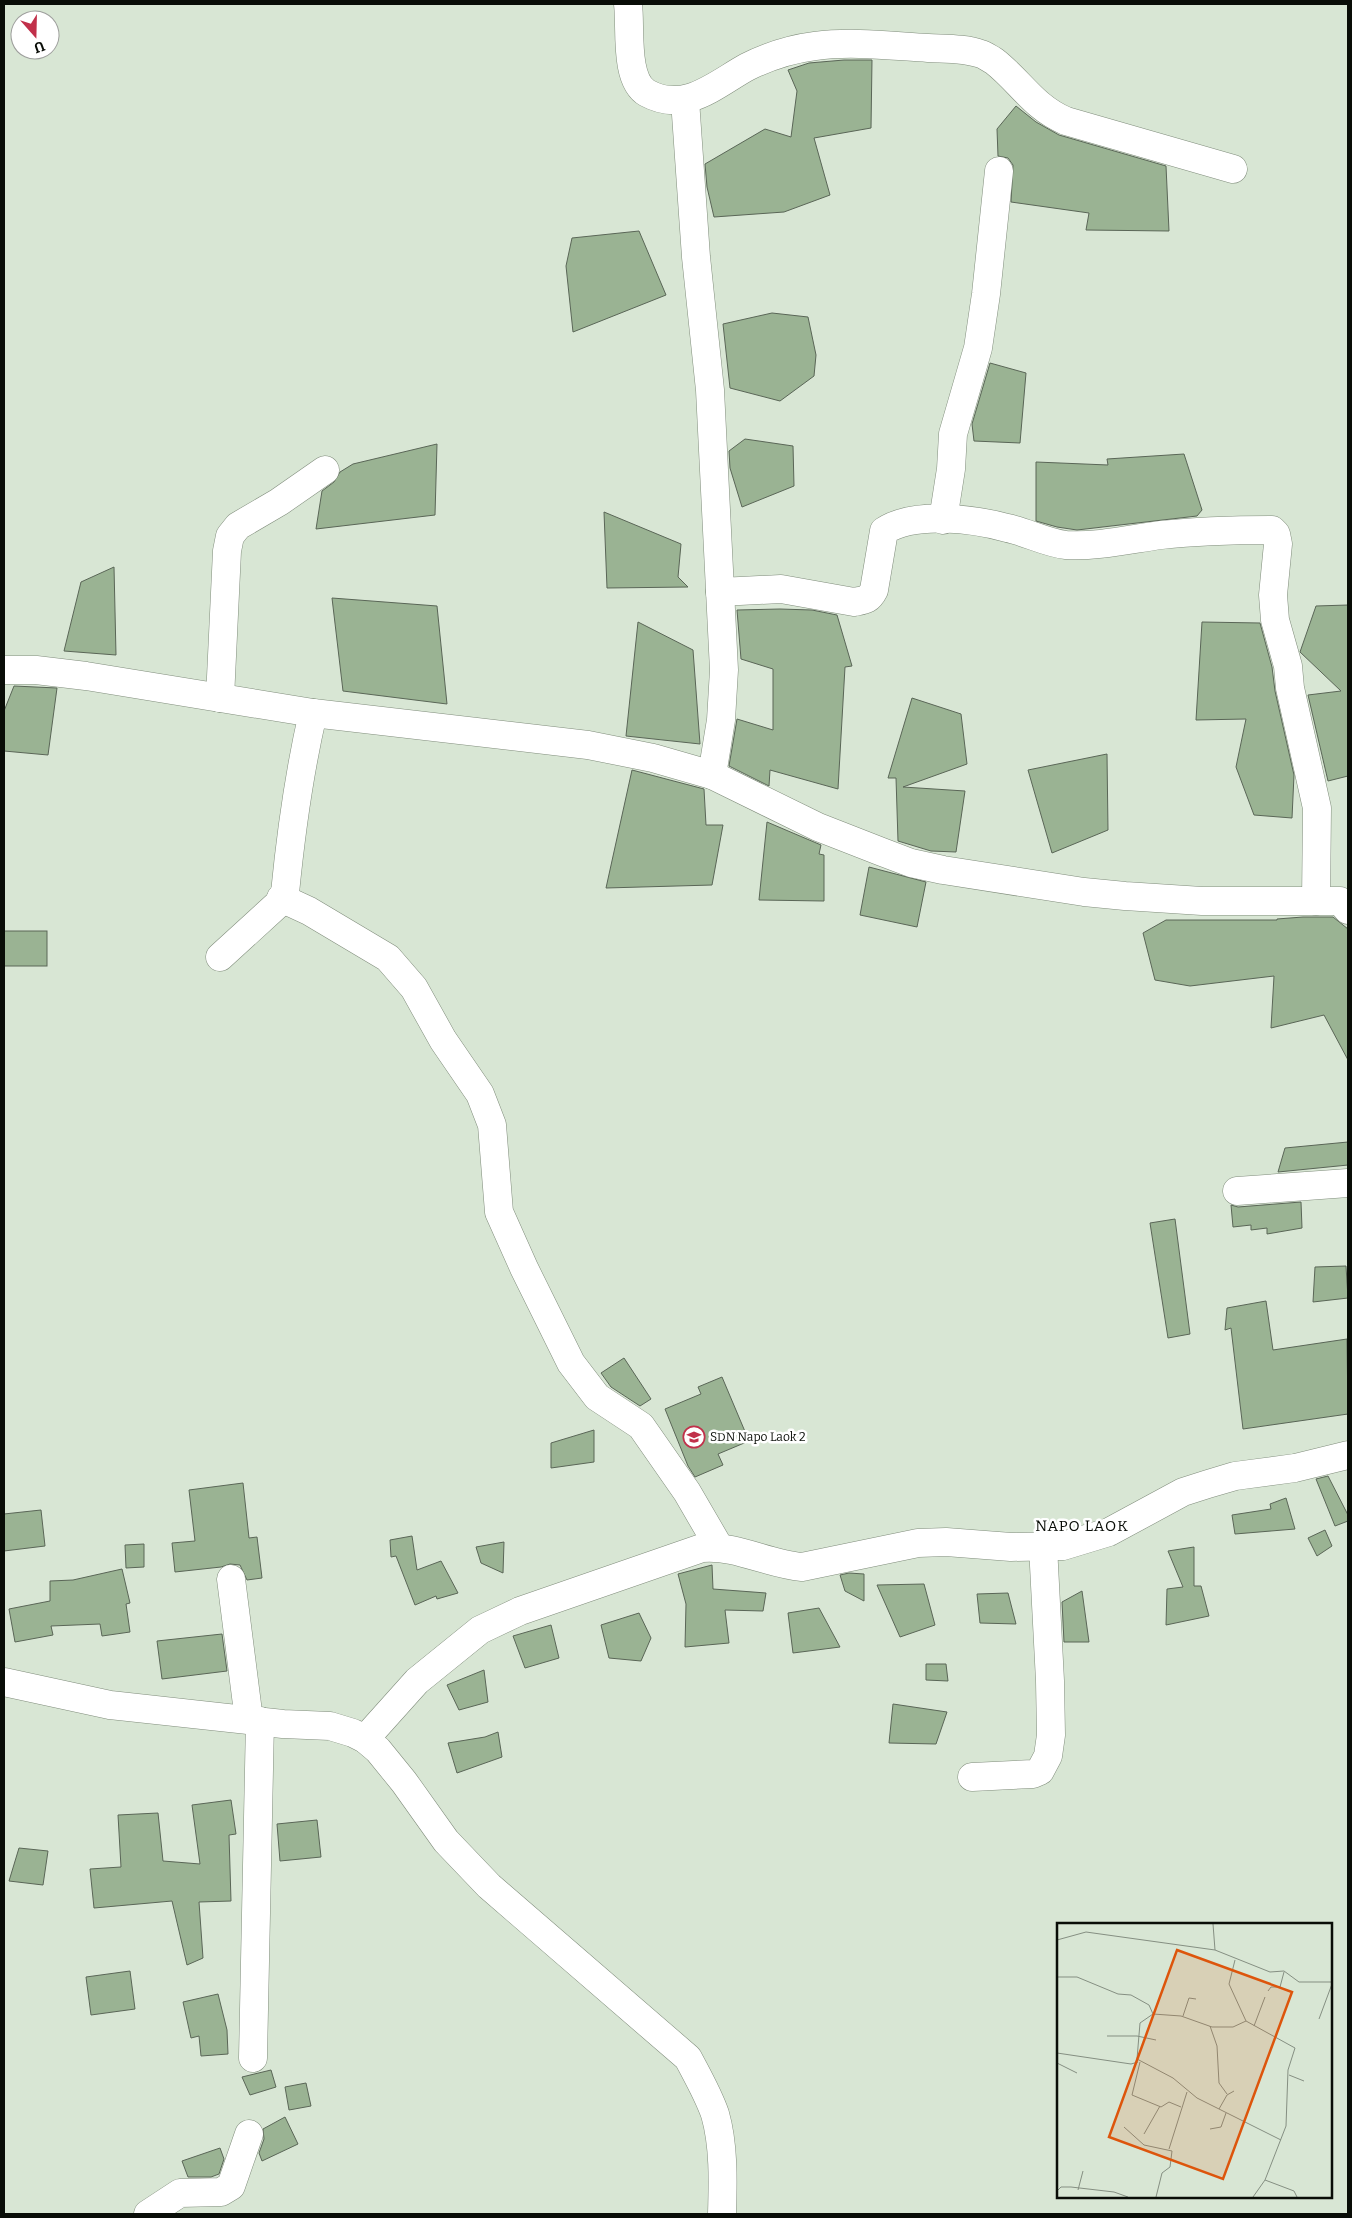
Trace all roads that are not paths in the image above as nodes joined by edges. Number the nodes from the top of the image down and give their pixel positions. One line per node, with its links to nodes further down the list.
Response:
1 (628, 4): 2 (street)
2 (685, 100): 3 (street); 7 (street)
3 (1233, 169)
4 (999, 171): 6 (street)
5 (325, 470): 9 (street)
6 (943, 520): 7 (street); 13 (street)
7 (720, 592): 11 (street)
8 (4, 670): 9 (street)
9 (220, 698): 10 (street)
10 (313, 713): 11 (street); 12 (street)
11 (712, 775): 13 (street)
12 (281, 898): 14 (street); 19 (street)
13 (1338, 900)
14 (220, 957)
15 (1348, 1183): 16 (street)
16 (1238, 1192)
17 (1348, 1455): 18 (street)
18 (1043, 1546): 19 (street); 24 (street)
19 (719, 1547): 23 (street)
20 (231, 1579): 22 (street)
21 (4, 1682): 22 (street)
22 (254, 1721): 23 (street); 25 (street)
23 (365, 1738): 28 (street)
24 (972, 1777)
25 (254, 2058)
26 (249, 2134): 27 (street)
27 (148, 2214)
28 (722, 2214)

